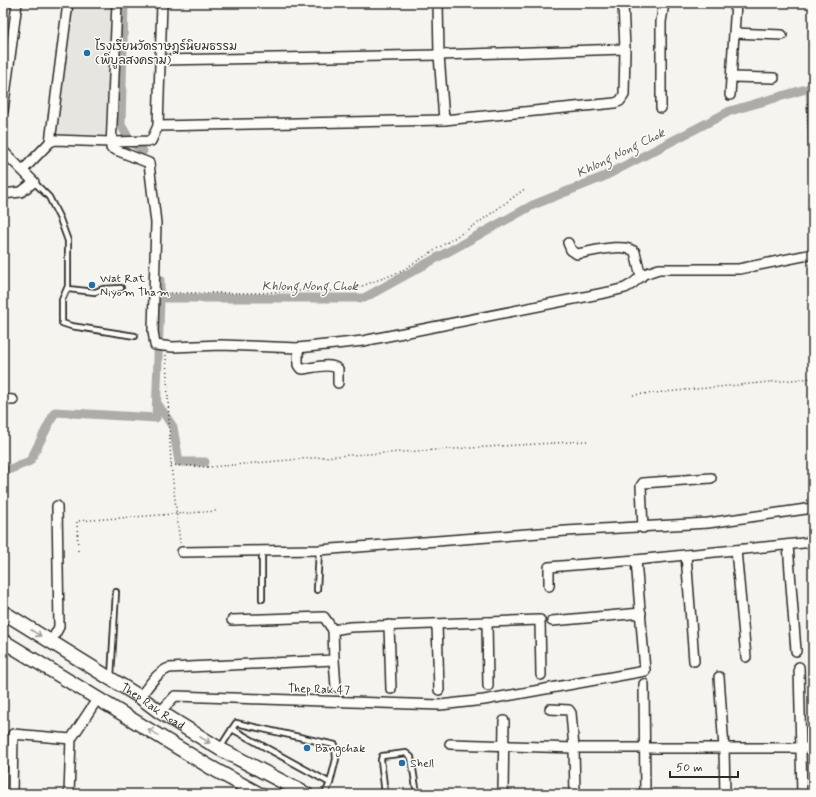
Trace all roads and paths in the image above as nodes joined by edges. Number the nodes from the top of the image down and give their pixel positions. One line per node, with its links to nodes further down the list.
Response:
1 (17, 3): 19 (street)
2 (68, 3): 22 (street)
3 (117, 3): 23 (street)
4 (162, 3): 13 (street)
5 (438, 3): 12 (street)
6 (623, 3): 11 (street)
7 (664, 3): 18 (street)
8 (736, 3): 9 (street)
9 (734, 33): 10 (street); 14 (street)
10 (782, 35)
11 (625, 49): 12 (street); 20 (street)
12 (439, 55): 13 (street); 20 (street)
13 (160, 60): 21 (street)
14 (732, 77): 15 (street); 16 (street)
15 (774, 78)
16 (730, 95)
17 (807, 103): 29 (path)
18 (661, 108)
19 (3, 111)
20 (444, 120): 21 (street)
21 (158, 126): 23 (street)
22 (50, 142): 23 (street); 25 (street)
23 (113, 142): 35 (street)
24 (3, 151): 25 (street)
25 (22, 170): 26 (street)
26 (34, 182): 28 (street); 34 (lane)
27 (526, 188): 35 (path)
28 (3, 194)
29 (813, 218)
30 (568, 243): 32 (street)
31 (813, 254): 32 (street)
32 (641, 277): 38 (street)
33 (121, 288): 34 (lane)
34 (68, 289): 36 (lane)
35 (155, 293): 37 (street)
36 (135, 336)
37 (169, 347): 38 (street); 45 (path)
38 (298, 348): 40 (street)
39 (813, 378): 41 (path)
40 (338, 383)
41 (633, 395)
42 (3, 399): 43 (street)
43 (13, 400)
44 (588, 441): 45 (path)
45 (171, 465): 50 (path)
46 (711, 478): 51 (street)
47 (57, 506): 74 (street)
48 (813, 508): 51 (street)
49 (216, 511): 50 (path)
50 (177, 514): 56 (path); 57 (path)
51 (643, 528): 54 (street)
52 (813, 542): 53 (street)
53 (788, 545): 55 (street); 75 (street)
54 (319, 550): 58 (street); 62 (lane)
55 (736, 550): 59 (street); 76 (street)
56 (78, 551)
57 (182, 552): 58 (street)
58 (262, 552): 64 (lane)
59 (686, 555): 60 (street); 78 (street)
60 (636, 560): 61 (street); 66 (street)
61 (549, 586)
62 (317, 590)
63 (116, 592): 82 (lane)
64 (262, 599)
65 (3, 612): 74 (main road, Thep Rak Road, one-way to 74)
66 (641, 613): 68 (street); 91 (street, Thep Rak 47)
67 (232, 620): 72 (street)
68 (552, 621)
69 (487, 622): 70 (street); 80 (street); 84 (street)
70 (437, 624): 71 (street); 87 (street)
71 (389, 625): 72 (street); 86 (street)
72 (333, 630): 77 (street)
73 (3, 641): 89 (main road, Thep Rak Road)
74 (51, 642): 82 (main road, Thep Rak Road)
75 (796, 651)
76 (746, 657)
77 (334, 660): 85 (street); 88 (street)
78 (694, 661)
79 (799, 667): 100 (street)
80 (541, 675)
81 (719, 677): 99 (street)
82 (111, 681): 88 (main road, Thep Rak Road)
83 (644, 684): 98 (street)
84 (488, 686)
85 (336, 687)
86 (391, 689)
87 (439, 690)
88 (140, 697): 91 (main road, Thep Rak Road)
89 (98, 698): 94 (street); 106 (main road, Thep Rak Road, one-way to 89)
90 (550, 709): 97 (street)
91 (160, 712): 102 (main road, Thep Rak Road, one-way to 102)
92 (504, 721): 96 (street)
93 (232, 729): 102 (lane); 103 (lane); 103 (lane)
94 (71, 739): 104 (street); 105 (street)
95 (450, 744): 96 (street)
96 (504, 746): 97 (street); 111 (street)
97 (574, 748): 98 (street); 112 (street)
98 (645, 748): 99 (street); 113 (street)
99 (724, 748): 100 (street); 114 (street)
100 (801, 748): 101 (street); 115 (street)
101 (813, 748)
102 (220, 749): 107 (main road, Thep Rak Road)
103 (330, 783): 108 (lane)
104 (12, 794)
105 (69, 794)
106 (259, 794)
107 (306, 794)
108 (325, 794)
109 (385, 794): 110 (lane)
110 (417, 794)
111 (503, 794)
112 (575, 794)
113 (645, 794)
114 (725, 794)
115 (802, 794)

